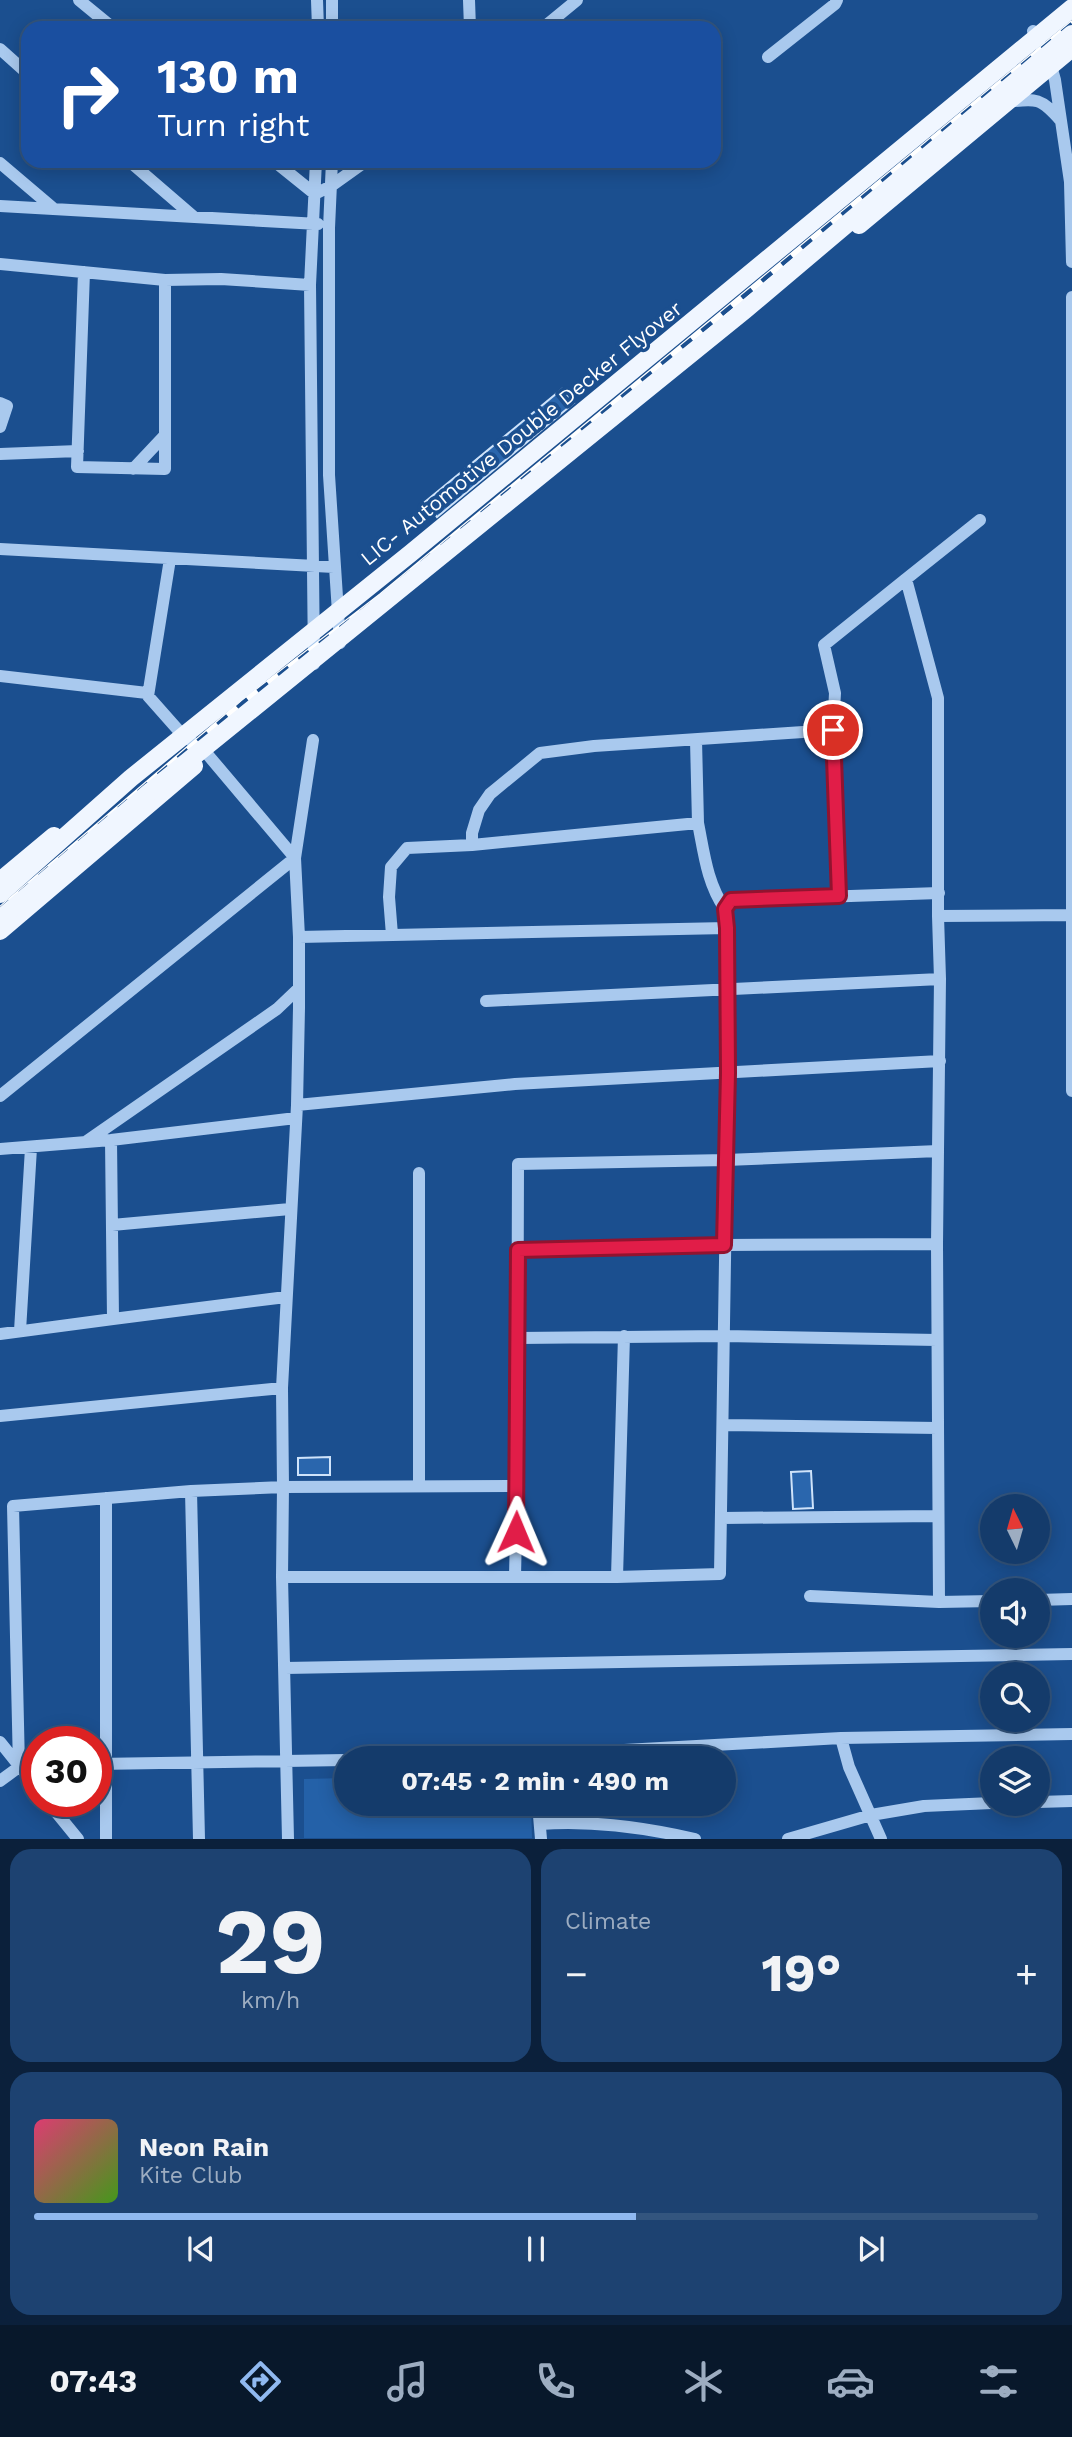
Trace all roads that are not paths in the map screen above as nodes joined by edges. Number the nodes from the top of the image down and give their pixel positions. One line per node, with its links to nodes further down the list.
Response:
1 (79, 0): 11 (street)
2 (317, 0): 12 (street)
3 (332, 0): 13 (street)
4 (469, 0): 14 (street)
5 (577, 0): 8 (street)
6 (837, 0): 20 (street)
7 (1071, 0): 10 (main road)
8 (562, 6): 15 (street)
9 (1072, 8): 73 (main road, LIC- Automotive Double Decker Flyover, bridge)
10 (1051, 16): 16 (main road); 18 (street)
11 (104, 21)
12 (318, 21)
13 (332, 21)
14 (470, 21)
15 (549, 21)
16 (1033, 31): 21 (street); 57 (main road)
17 (1072, 34): 78 (main road, bridge)
18 (1072, 49): 21 (main road)
19 (0, 50): 22 (street)
20 (768, 57)
21 (1051, 66): 23 (main road); 24 (street)
22 (21, 68)
23 (1007, 102): 24 (street); 59 (main road)
24 (1061, 121): 38 (street)
25 (0, 163): 34 (street)
26 (138, 168): 35 (street)
27 (283, 168): 32 (street)
28 (316, 168): 32 (street)
29 (332, 168): 31 (street)
30 (356, 168): 31 (street)
31 (331, 186): 32 (street); 36 (street)
32 (315, 194): 37 (street)
33 (0, 205): 34 (street)
34 (54, 208): 35 (street)
35 (195, 217): 37 (street)
36 (329, 223): 37 (street); 55 (street)
37 (312, 224): 43 (street)
38 (1072, 262)
39 (0, 264): 40 (street); 41 (street)
40 (0, 271)
41 (84, 272): 42 (street); 48 (street)
42 (165, 280): 43 (street); 47 (street)
43 (310, 285): 54 (street)
44 (1072, 297): 76 (street)
45 (0, 404): 46 (street)
46 (0, 427)
47 (166, 435): 50 (street); 50 (street)
48 (78, 451): 49 (street); 50 (street)
49 (0, 454)
50 (133, 469)
51 (980, 520): 56 (street)
52 (0, 548): 53 (street)
53 (170, 559): 54 (street); 62 (street)
54 (313, 566): 55 (street); 58 (street)
55 (334, 568): 57 (street)
56 (905, 579): 63 (street); 72 (street)
57 (337, 606): 58 (main road); 59 (street)
58 (313, 624): 60 (street); 64 (main road)
59 (340, 647): 60 (main road)
60 (314, 668): 67 (main road)
61 (0, 676): 62 (street)
62 (147, 693): 64 (street)
63 (833, 730): 66 (street); 74 (street)
64 (178, 731): 67 (street); 71 (main road)
65 (313, 740): 70 (street)
66 (696, 740): 68 (street); 69 (street)
67 (208, 755): 70 (street); 80 (main road)
68 (698, 823): 69 (street); 75 (street)
69 (472, 845): 81 (street)
70 (295, 858): 82 (street); 91 (street)
71 (0, 881)
72 (939, 893): 74 (street); 77 (street)
73 (0, 894)
74 (839, 896): 75 (street)
75 (725, 909): 79 (street)
76 (1071, 915): 77 (street); 87 (street)
77 (938, 916): 83 (street)
78 (0, 919)
79 (727, 928): 81 (street); 85 (street)
80 (0, 931)
81 (392, 935): 82 (street)
82 (299, 937): 84 (street)
83 (940, 979): 85 (street); 88 (street)
84 (298, 989): 92 (street); 94 (street)
85 (727, 989): 86 (street); 89 (street)
86 (486, 1000)
87 (1072, 1054): 90 (street)
88 (940, 1060): 89 (street); 97 (street)
89 (728, 1073): 92 (street); 98 (street)
90 (1072, 1091)
91 (0, 1096)
92 (296, 1111): 93 (street); 100 (street)
93 (111, 1140): 94 (street); 101 (street)
94 (86, 1142): 95 (street)
95 (31, 1147): 96 (street); 107 (street)
96 (0, 1149)
97 (938, 1151): 98 (street); 102 (street)
98 (726, 1160): 103 (street); 104 (street)
99 (419, 1173): 117 (street)
100 (290, 1209): 101 (street); 105 (street)
101 (112, 1225): 106 (street)
102 (937, 1244): 103 (street); 112 (street)
103 (724, 1245): 104 (street); 110 (street)
104 (518, 1250): 111 (street)
105 (286, 1297): 106 (street); 113 (street)
106 (113, 1319): 107 (street)
107 (20, 1331): 108 (street)
108 (0, 1334)
109 (624, 1336): 110 (street); 111 (street); 127 (street)
110 (725, 1336): 112 (street); 115 (street)
111 (518, 1338): 118 (street)
112 (937, 1340): 116 (street)
113 (282, 1388): 114 (street); 119 (street)
114 (0, 1416)
115 (723, 1425): 116 (street); 124 (street)
116 (938, 1428): 123 (street)
117 (419, 1486): 118 (street); 119 (street)
118 (517, 1486): 126 (street)
119 (283, 1487): 120 (street); 125 (street)
120 (191, 1491): 121 (street); 141 (street)
121 (106, 1498): 122 (street); 135 (street)
122 (6, 1507): 144 (street)
123 (938, 1516): 124 (street); 132 (street)
124 (722, 1518): 127 (street)
125 (282, 1577): 126 (street); 134 (street)
126 (515, 1577): 127 (street)
127 (617, 1577)
128 (810, 1596): 132 (street)
129 (1072, 1599): 130 (street)
130 (1050, 1600)
131 (980, 1601): 132 (street)
132 (939, 1602)
133 (1072, 1654): 134 (street)
134 (285, 1668): 142 (street)
135 (103, 1726)
136 (1072, 1734): 137 (street)
137 (841, 1738): 139 (street); 150 (street)
138 (0, 1742): 144 (street)
139 (712, 1746)
140 (334, 1760): 142 (street)
141 (197, 1762): 142 (street); 143 (street); 157 (street)
142 (288, 1762): 158 (street)
143 (112, 1764)
144 (19, 1767): 145 (street); 146 (street)
145 (21, 1769)
146 (0, 1781)
147 (1072, 1801): 148 (street)
148 (1050, 1802)
149 (980, 1803): 150 (street)
150 (871, 1815): 161 (street); 162 (street)
151 (539, 1816): 154 (street)
152 (60, 1817): 155 (street)
153 (105, 1817): 156 (street)
154 (540, 1824): 159 (street); 160 (street)
155 (78, 1839)
156 (106, 1839)
157 (200, 1839)
158 (288, 1839)
159 (541, 1839)
160 (695, 1839)
161 (788, 1839)
162 (881, 1839)

